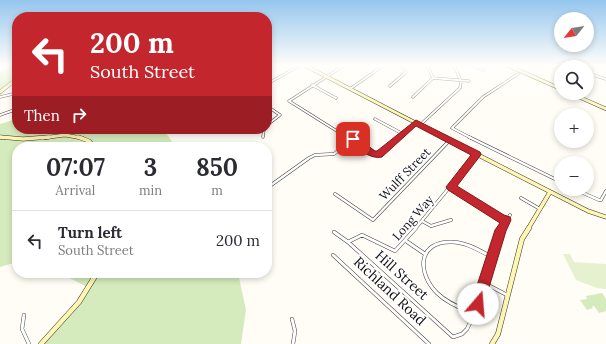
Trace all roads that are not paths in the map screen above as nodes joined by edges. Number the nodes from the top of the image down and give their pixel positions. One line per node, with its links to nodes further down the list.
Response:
1 (318, 81): 10 (street)
2 (335, 81): 13 (street)
3 (361, 81): 13 (street)
4 (396, 81): 11 (street)
5 (432, 81): 17 (street)
6 (461, 81): 27 (street)
7 (507, 81): 36 (street)
8 (543, 81): 12 (street)
9 (12, 83): 14 (street)
10 (312, 85): 18 (street); 32 (street)
11 (390, 86)
12 (554, 86)
13 (350, 89): 26 (street)
14 (0, 92)
15 (12, 94): 16 (street)
16 (0, 97)
17 (413, 97)
18 (336, 98)
19 (586, 100): 21 (street)
20 (272, 109): 25 (street)
21 (606, 109)
22 (12, 110): 23 (street)
23 (0, 114)
24 (375, 119): 29 (street)
25 (272, 121)
26 (416, 123): 27 (street); 29 (street)
27 (420, 125): 33 (street)
28 (263, 134): 31 (street)
29 (403, 134): 32 (street)
30 (0, 137): 34 (street)
31 (263, 137)
32 (353, 139): 37 (street)
33 (450, 140): 35 (street); 41 (street, Wulff Street)
34 (89, 142)
35 (477, 154): 38 (street, Long Way); 40 (street)
36 (554, 179)
37 (272, 184)
38 (451, 187): 48 (street); 49 (street, Long Way)
39 (606, 191): 42 (street)
40 (550, 192): 44 (street); 46 (street)
41 (335, 194)
42 (589, 196)
43 (521, 198): 44 (street)
44 (540, 209): 58 (street)
45 (510, 215): 48 (street)
46 (606, 218)
47 (451, 220): 49 (street)
48 (506, 220): 55 (street)
49 (422, 221): 51 (street, Long Way)
50 (334, 232): 52 (street, Hill Street)
51 (406, 241): 52 (street, Long Way); 53 (street)
52 (348, 242): 59 (street, Hill Street)
53 (425, 254): 55 (street); 59 (street)
54 (334, 255): 65 (street, Richland Road)
55 (492, 257): 57 (street)
56 (94, 278): 63 (street)
57 (484, 282): 58 (street); 59 (street)
58 (507, 295): 66 (street)
59 (474, 314)
60 (24, 315): 62 (street)
61 (292, 318): 64 (street)
62 (29, 344)
63 (41, 344)
64 (293, 344)
65 (429, 344)
66 (492, 344)

